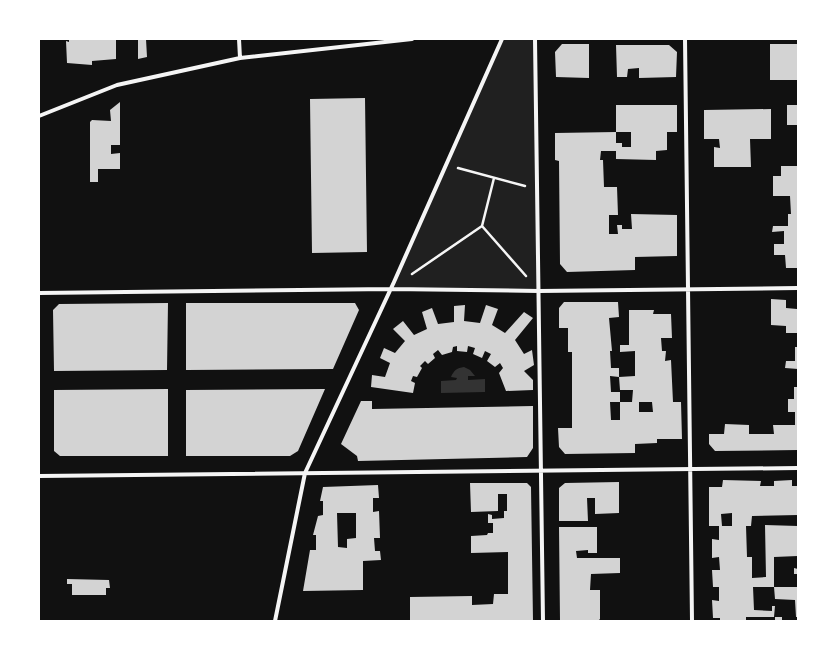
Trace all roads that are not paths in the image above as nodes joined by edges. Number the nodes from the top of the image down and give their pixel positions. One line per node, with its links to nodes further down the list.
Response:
1 (239, 39): 7 (street)
2 (412, 39): 6 (street)
3 (502, 39): 11 (street)
4 (535, 39): 12 (street)
5 (685, 39): 9 (street)
6 (391, 40): 7 (street)
7 (240, 58): 8 (street)
8 (39, 116)
9 (688, 288): 10 (street); 12 (street); 15 (street)
10 (798, 288)
11 (391, 289): 12 (street); 13 (street); 17 (street)
12 (539, 291): 16 (street)
13 (39, 293)
14 (798, 468): 15 (street)
15 (690, 469): 16 (street); 21 (street)
16 (542, 472): 17 (street); 20 (street)
17 (305, 473): 18 (street); 19 (street)
18 (39, 476)
19 (275, 621)
20 (543, 621)
21 (692, 621)

